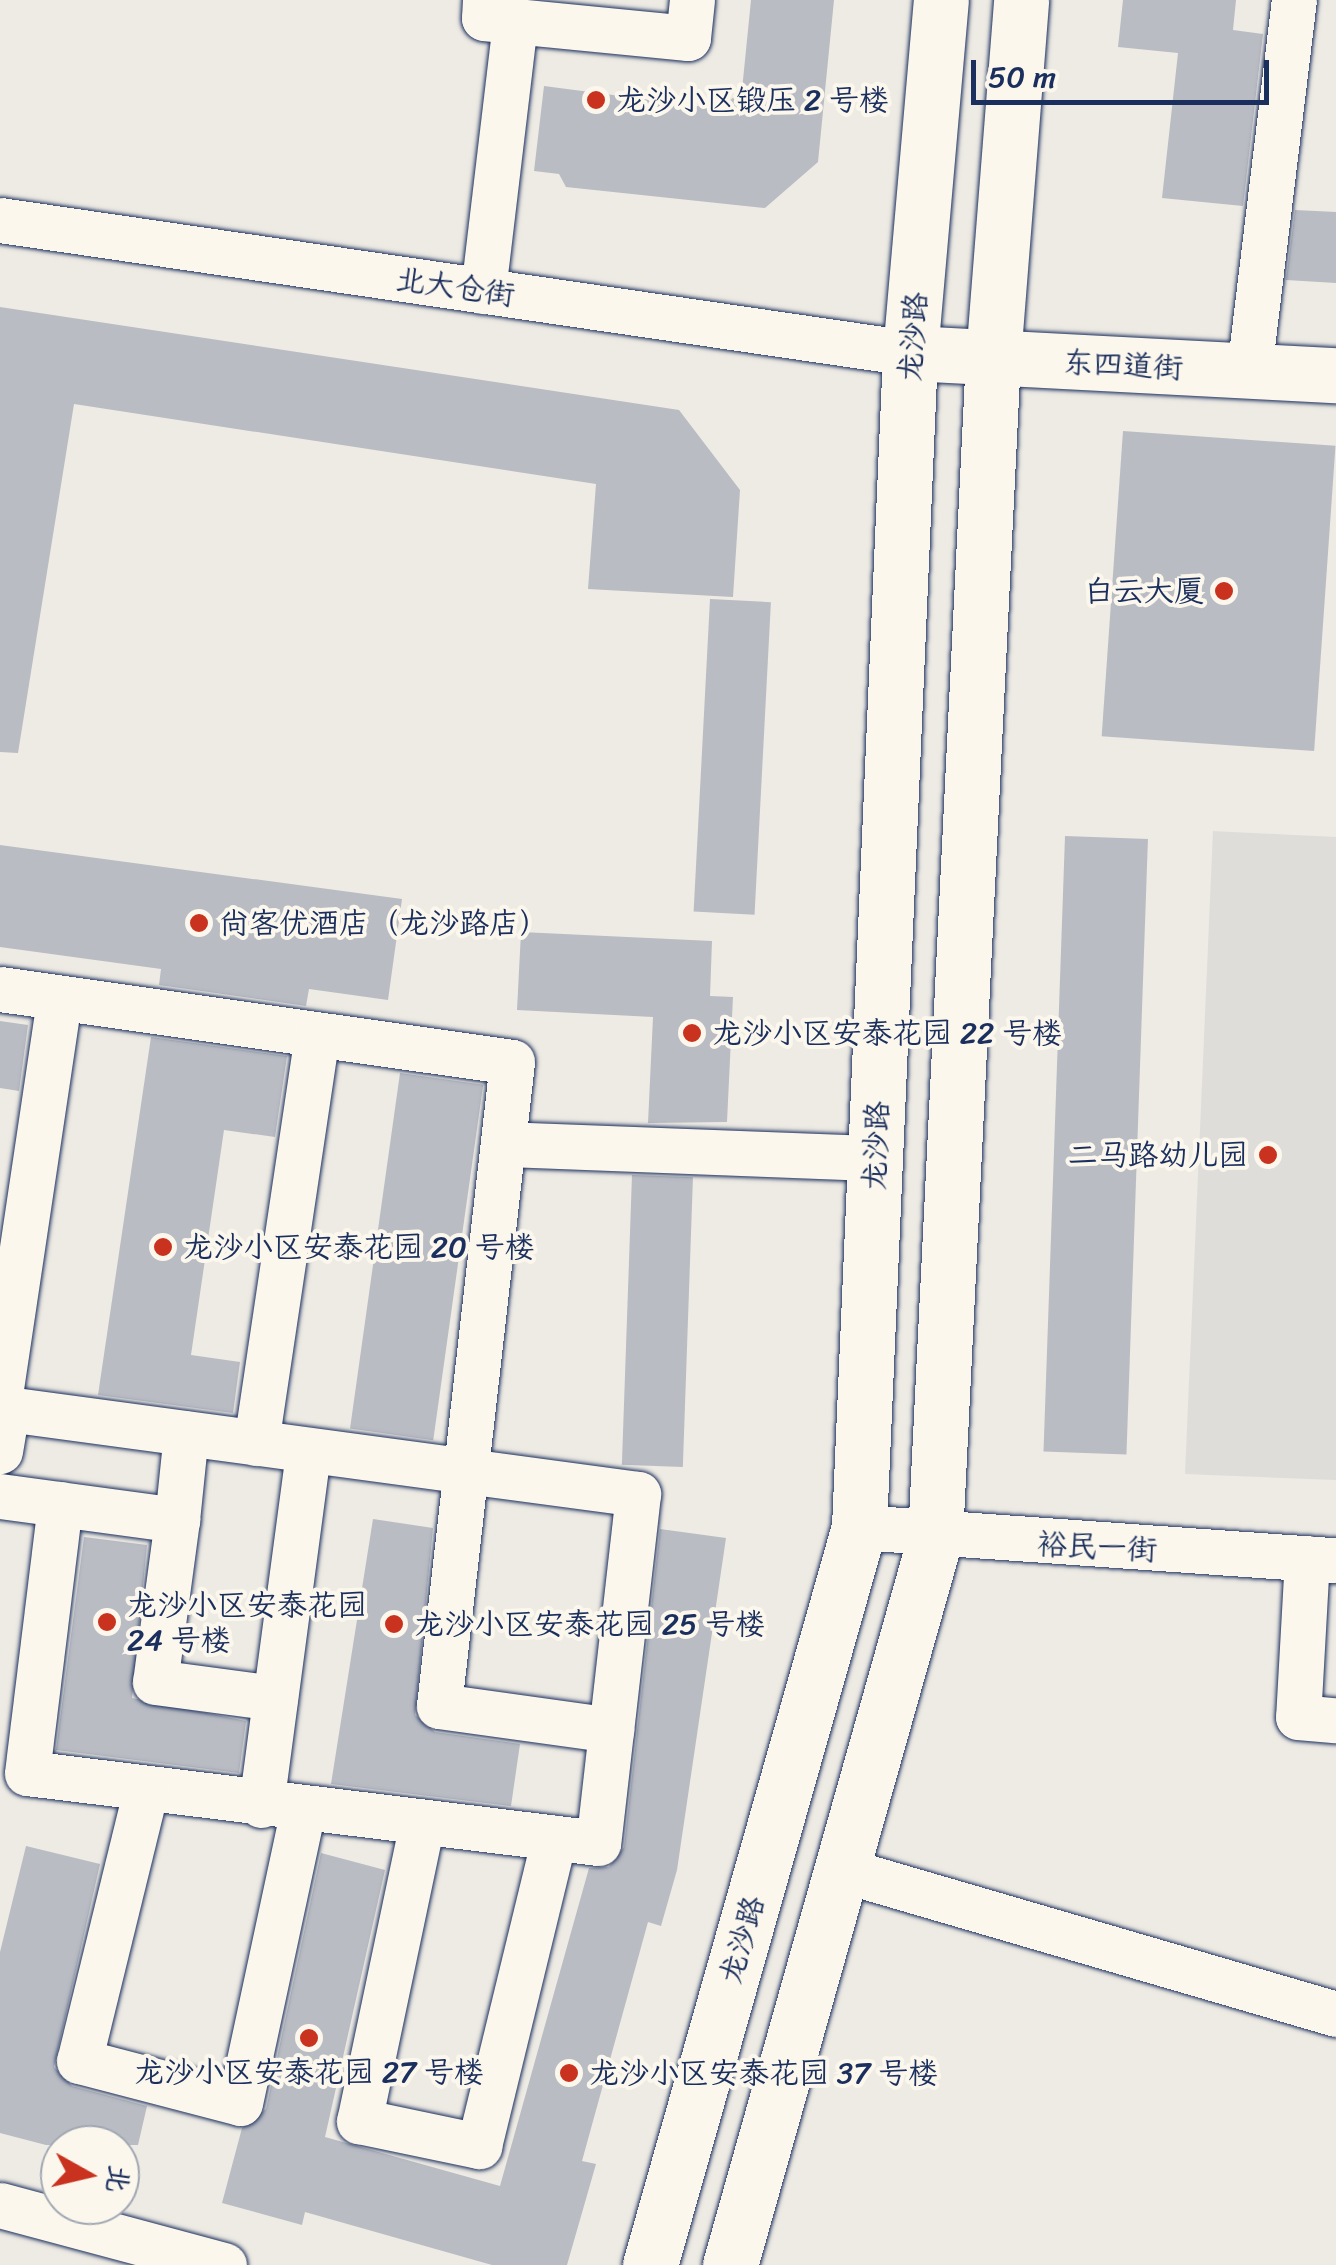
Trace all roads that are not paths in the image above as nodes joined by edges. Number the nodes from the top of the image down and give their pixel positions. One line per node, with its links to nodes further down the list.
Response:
1 (692, 0): 5 (street)
2 (941, 0): 8 (main road, 龙沙路)
3 (1020, 0): 9 (main road)
4 (1294, 0): 10 (street)
5 (500, 11): 7 (street)
6 (0, 220): 7 (street, 北大仓街)
7 (483, 291): 8 (street, 北大仓街)
8 (910, 353): 9 (main road, 东四道街); 16 (main road, 龙沙路)
9 (993, 358): 10 (main road, 东四道街); 26 (main road)
10 (1249, 371): 11 (main road, 东四道街)
11 (1336, 376)
12 (0, 990): 13 (street)
13 (59, 998): 14 (street); 17 (street)
14 (317, 1034): 15 (street); 19 (street)
15 (504, 1144): 16 (street); 21 (street)
16 (875, 1158): 25 (main road, 龙沙路)
17 (2, 1416): 18 (street)
18 (186, 1434): 19 (street); 24 (street)
19 (256, 1443): 20 (street)
20 (308, 1450): 21 (street); 28 (street)
21 (470, 1472): 30 (street); 30 (street)
22 (0, 1496): 23 (street)
23 (60, 1504): 24 (street); 31 (street)
24 (177, 1520): 28 (street)
25 (859, 1527): 26 (street, 裕民一街); 39 (main road, 龙沙路)
26 (936, 1538): 27 (street, 裕民一街); 35 (main road)
27 (1321, 1559): 29 (street)
28 (275, 1698): 32 (street)
29 (1336, 1720)
30 (611, 1730): 34 (street)
31 (146, 1790): 32 (street); 32 (street)
32 (282, 1807): 33 (street)
33 (422, 1823): 34 (street); 34 (street)
34 (554, 1838)
35 (843, 1870): 36 (street); 40 (main road)
36 (1336, 2014)
37 (0, 2204): 38 (street)
38 (224, 2265)
39 (650, 2265)
40 (730, 2265)

